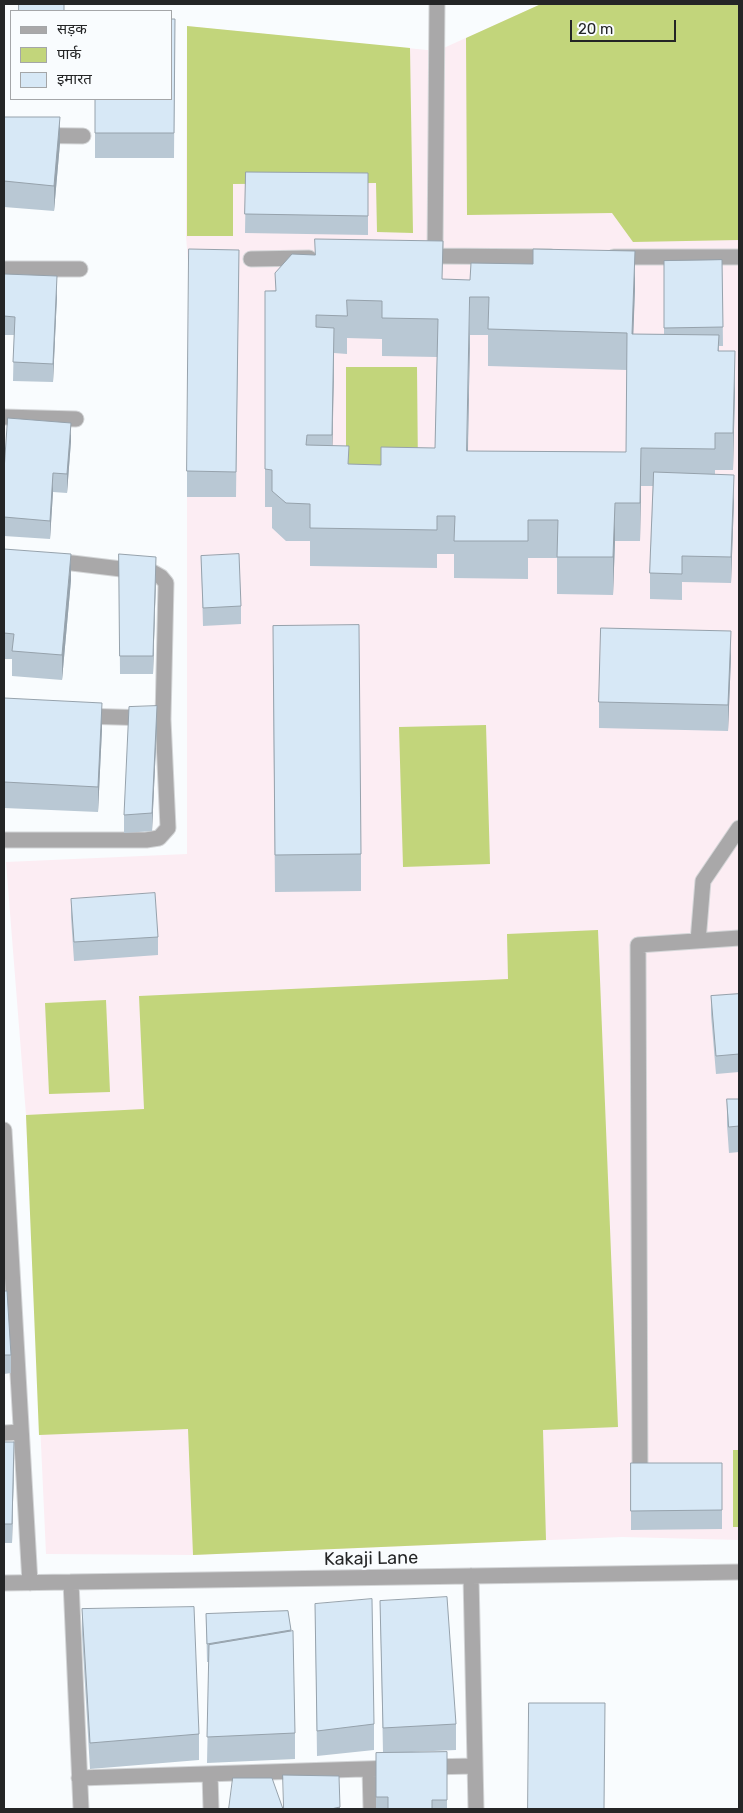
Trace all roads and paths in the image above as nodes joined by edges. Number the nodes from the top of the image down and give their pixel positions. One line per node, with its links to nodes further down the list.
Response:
1 (437, 4): 4 (street)
2 (4, 135): 3 (street)
3 (83, 136)
4 (435, 256): 5 (street); 6 (street)
5 (416, 257)
6 (563, 257)
7 (602, 257): 8 (street)
8 (739, 257)
9 (329, 258): 10 (street)
10 (251, 259)
11 (4, 269): 12 (street)
12 (80, 269)
13 (4, 417): 14 (street)
14 (76, 418)
15 (33, 562): 17 (street)
16 (63, 716): 17 (street)
17 (163, 719): 19 (street)
18 (739, 828): 21 (street)
19 (4, 840)
20 (739, 938): 21 (street)
21 (698, 941): 26 (street)
22 (4, 1130): 23 (street)
23 (9, 1302): 24 (street)
24 (21, 1432): 25 (street); 31 (street)
25 (4, 1433)
26 (640, 1472)
27 (739, 1572): 28 (street, Kakaji Lane)
28 (471, 1576): 29 (street, Kakaji Lane); 32 (street)
29 (71, 1582): 31 (street, Kakaji Lane); 35 (street)
30 (4, 1583): 31 (street, Kakaji Lane)
31 (30, 1583)
32 (475, 1766): 33 (street); 39 (street)
33 (370, 1769): 34 (street); 38 (street)
34 (210, 1774): 35 (street); 37 (street)
35 (79, 1778): 36 (street)
36 (81, 1809)
37 (211, 1809)
38 (371, 1809)
39 (476, 1809)

